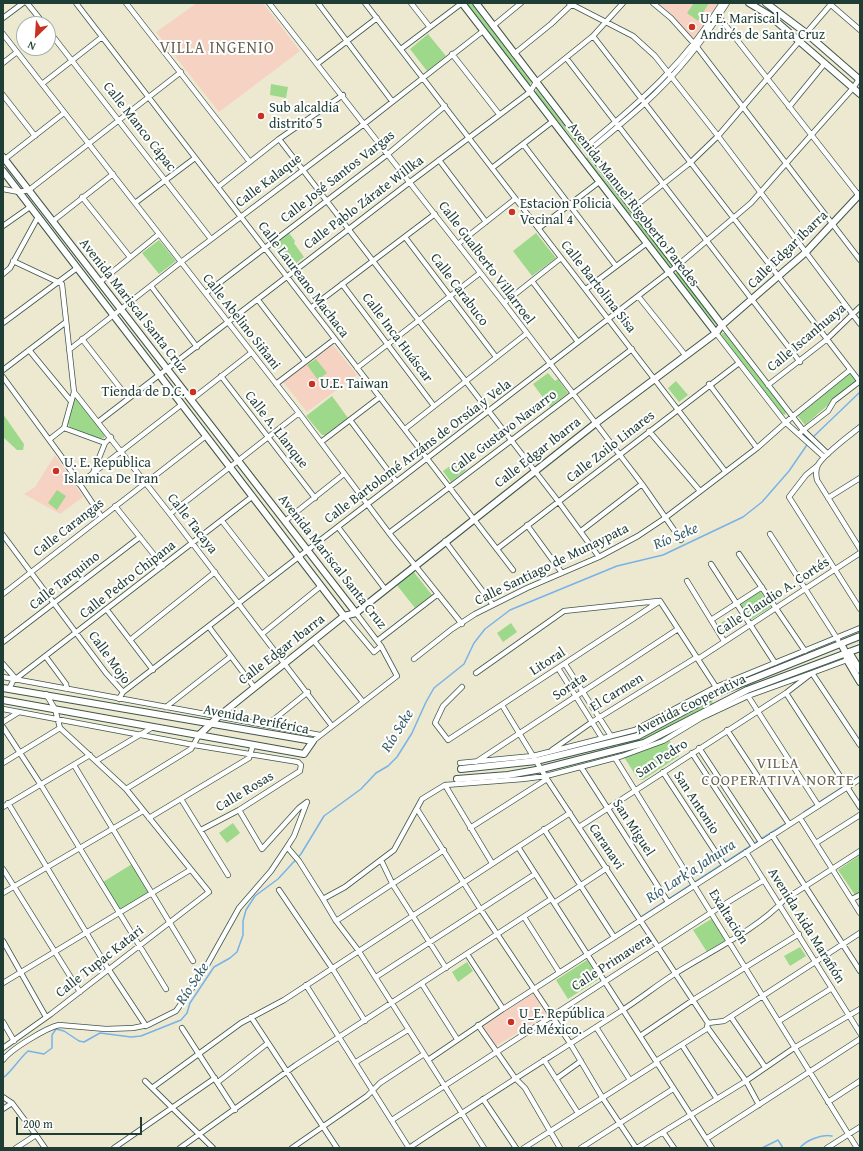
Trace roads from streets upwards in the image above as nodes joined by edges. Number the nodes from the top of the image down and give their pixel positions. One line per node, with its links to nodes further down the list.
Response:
1 (23, 3): 23 (street)
2 (27, 3): 22 (street)
3 (83, 3): 20 (street)
4 (126, 3): 49 (street)
5 (270, 3): 48 (street, Calle Gualberto Villarroel)
6 (318, 3): 35 (street)
7 (365, 3): 24 (street, Calle Bartolina Sisa)
8 (411, 3): 26 (street)
9 (462, 3): 26 (street); 29 (street, Avenida Manuel Rigoberto Paredes)
10 (476, 3): 27 (street, Avenida Manuel Rigoberto Paredes)
11 (521, 3): 27 (street)
12 (623, 3): 25 (street)
13 (653, 3): 37 (street)
14 (722, 3): 21 (street)
15 (728, 3): 21 (street)
16 (749, 3): 36 (street)
17 (766, 3): 31 (street)
18 (831, 3): 28 (street); 31 (street)
19 (571, 4): 25 (street); 42 (street)
20 (77, 5): 33 (street, Calle Laureano Machaca)
21 (717, 15): 37 (street); 52 (street)
22 (38, 16)
23 (3, 18)
24 (377, 18): 35 (street); 38 (street, Calle Bartolina Sisa)
25 (607, 21): 32 (street); 50 (street)
26 (429, 26): 38 (street)
27 (493, 26): 42 (street, Avenida Manuel Rigoberto Paredes)
28 (859, 27)
29 (483, 31): 41 (street, Calle Kalaque); 57 (street, Avenida Manuel Rigoberto Paredes)
30 (3, 34): 39 (street, Calle Abelino Siñani)
31 (806, 34): 36 (street); 53 (street)
32 (593, 36): 44 (street); 63 (street)
33 (102, 37): 45 (street); 61 (street, Calle Laureano Machaca)
34 (56, 40): 45 (street, Calle Manco Cápac)
35 (346, 41): 48 (street); 62 (street)
36 (800, 41): 47 (street); 52 (street)
37 (695, 45): 50 (street); 65 (street)
38 (401, 49): 51 (street, Calle Bartolina Sisa)
39 (16, 51)
40 (16, 53): 46 (street)
41 (452, 54): 51 (street, Calle Kalaque); 68 (street)
42 (514, 54): 54 (street, Avenida Manuel Rigoberto Paredes)
43 (20, 56): 55 (street, Calle Abelino Siñani)
44 (567, 59): 54 (street); 72 (street)
45 (72, 60): 55 (street); 69 (street, Calle Manco Cápac)
46 (3, 63)
47 (825, 63): 56 (street); 66 (street)
48 (317, 64): 60 (street, Calle Gualberto Villarroel)
49 (180, 72): 61 (street); 86 (street)
50 (670, 75): 63 (street); 74 (street)
51 (423, 78): 62 (street, Calle Kalaque); 64 (street, Calle Bartolina Sisa)
52 (768, 78): 65 (street); 66 (street)
53 (860, 79): 56 (street, Calle Bartolomé Arzáns de Orsúa y Vela)
54 (536, 82): 57 (street); 80 (street, Avenida Manuel Rigoberto Paredes)
55 (42, 84): 67 (street, Calle Abelino Siñani)
56 (853, 88): 58 (street); 75 (street, Calle Bartolomé Arzáns de Orsúa y Vela)
57 (530, 92): 68 (street, Calle Pablo Zárate Willka); 70 (street, Avenida Manuel Rigoberto Paredes)
58 (860, 94)
59 (3, 95): 73 (street)
60 (343, 95): 71 (street, Calle Gualberto Villarroel); 77 (street)
61 (148, 96): 69 (street); 84 (street, Calle Laureano Machaca)
62 (392, 101): 71 (street, Calle Kalaque)
63 (643, 102): 72 (street); 87 (street)
64 (445, 106): 76 (street, Calle Bartolina Sisa); 81 (street, Calle José Santos Vargas)
65 (743, 106): 74 (street); 88 (street)
66 (789, 107): 75 (street)
67 (64, 113): 73 (street); 78 (street, Calle Abelino Siñani)
68 (499, 114): 76 (street, Calle Pablo Zárate Willka)
69 (119, 119): 78 (street); 93 (street, Calle Manco Cápac)
70 (553, 121): 79 (street); 82 (street, Avenida Manuel Rigoberto Paredes)
71 (364, 124): 81 (street, Calle Gualberto Villarroel); 90 (street, Calle Kalaque)
72 (616, 124): 80 (street); 96 (street)
73 (35, 136): 83 (street)
74 (718, 136): 87 (street); 101 (street)
75 (811, 136): 88 (street, Calle Bartolomé Arzáns de Orsúa y Vela); 102 (street)
76 (469, 138): 85 (street, Calle Pablo Zárate Willka); 89 (street, Calle Bartolina Sisa)
77 (280, 139): 86 (street); 90 (street)
78 (89, 143): 92 (street, Calle Abelino Siñani); 99 (street)
79 (523, 144): 89 (street); 107 (street)
80 (587, 150): 82 (street); 109 (street, Avenida Manuel Rigoberto Paredes)
81 (388, 154): 94 (street, Calle Gualberto Villarroel); 105 (street, Calle José Santos Vargas)
82 (579, 156): 95 (street, Avenida Manuel Rigoberto Paredes)
83 (4, 158): 99 (street, Avenida Mariscal Santa Cruz)
84 (195, 158): 93 (street); 97 (street, Calle Laureano Machaca)
85 (439, 160): 94 (street, Calle Pablo Zárate Willka); 115 (street)
86 (250, 162): 97 (street)
87 (691, 162): 96 (street); 113 (street)
88 (787, 163): 101 (street, Calle Bartolomé Arzáns de Orsúa y Vela); 116 (street)
89 (492, 168): 104 (street, Calle Bartolina Sisa)
90 (303, 170): 105 (street); 111 (street, Calle Kalaque)
91 (3, 171): 100 (street, Avenida Mariscal Santa Cruz)
92 (113, 174): 103 (street); 106 (street, Calle Abelino Siñani)
93 (166, 180): 106 (street); 122 (street, Calle Manco Cápac)
94 (410, 182): 110 (street, Calle Gualberto Villarroel); 119 (street, Calle Pablo Zárate Willka)
95 (600, 182): 107 (street); 124 (street, Avenida Manuel Rigoberto Paredes)
96 (664, 185): 109 (street); 123 (street)
97 (218, 187): 111 (street, Calle Laureano Machaca)
98 (3, 188): 100 (street)
99 (29, 190): 100 (street); 114 (street, Avenida Mariscal Santa Cruz)
100 (19, 192): 108 (street, Avenida Mariscal Santa Cruz)
101 (761, 193): 113 (street, Calle Bartolomé Arzáns de Orsúa y Vela); 127 (street)
102 (860, 196): 116 (street, Calle Edgar Ibarra)
103 (82, 197): 114 (street); 128 (street)
104 (515, 199): 115 (street); 118 (street, Calle Bartolina Sisa)
105 (327, 201): 119 (street); 126 (street, Calle José Santos Vargas)
106 (135, 203): 120 (street, Calle Abelino Siñani)
107 (569, 205): 118 (street); 134 (street)
108 (30, 206): 112 (street, Avenida Mariscal Santa Cruz); 117 (street)
109 (633, 208): 135 (street, Avenida Manuel Rigoberto Paredes)
110 (434, 214): 121 (street); 125 (street, Calle Gualberto Villarroel)
111 (241, 216): 122 (street, Calle Kalaque); 126 (street, Calle Laureano Machaca)
112 (38, 217): 132 (street); 136 (street, Avenida Mariscal Santa Cruz)
113 (734, 219): 123 (street, Calle Bartolomé Arzáns de Orsúa y Vela); 141 (street)
114 (53, 221): 144 (street, Avenida Mariscal Santa Cruz)
115 (486, 222): 125 (street)
116 (833, 225): 127 (street, Calle Edgar Ibarra); 131 (street)
117 (3, 226)
118 (538, 228): 129 (street, Calle Bartolina Sisa)
119 (348, 229): 130 (street); 140 (street, Calle Pablo Zárate Willka)
120 (159, 234): 128 (street); 133 (street, Calle Abelino Siñani)
121 (405, 237): 130 (street); 150 (street, Calle Carabuco)
122 (211, 239): 133 (street, Calle Kalaque)
123 (707, 241): 135 (street, Calle Bartolomé Arzáns de Orsúa y Vela); 152 (street)
124 (646, 243): 134 (street); 137 (street, Avenida Manuel Rigoberto Paredes)
125 (458, 244): 138 (street, Calle Gualberto Villarroel)
126 (264, 247): 140 (street, Calle Laureano Machaca); 148 (street, Calle José Santos Vargas)
127 (806, 253): 141 (street, Calle Edgar Ibarra); 157 (street)
128 (130, 257): 144 (street)
129 (561, 258): 143 (street); 147 (street, Calle Bartolina Sisa)
130 (373, 260): 145 (street); 160 (street)
131 (860, 260)
132 (13, 261): 139 (street); 142 (street)
133 (181, 262): 146 (street, Calle Kalaque); 148 (street, Calle Abelino Siñani)
134 (616, 266): 147 (street)
135 (678, 266): 137 (street, Calle Bartolomé Arzáns de Orsúa y Vela); 165 (street, Avenida Manuel Rigoberto Paredes)
136 (77, 268): 142 (street); 158 (street, Avenida Mariscal Santa Cruz)
137 (670, 272): 149 (street, Calle Bartolomé Arzáns de Orsúa y Vela); 166 (street, Avenida Manuel Rigoberto Paredes)
138 (480, 273): 150 (street); 153 (street, Calle Gualberto Villarroel)
139 (3, 274)
140 (287, 276): 151 (street, Calle Pablo Zárate Willka); 155 (street, Calle Laureano Machaca)
141 (778, 278): 152 (street, Calle Edgar Ibarra); 170 (street)
142 (59, 281): 161 (street); 163 (street)
143 (532, 281): 153 (street); 171 (street)
144 (100, 282): 156 (street, Avenida Mariscal Santa Cruz)
145 (342, 284): 155 (street); 172 (street, Calle Inca Huáscar)
146 (151, 286): 156 (street, Calle Kalaque); 173 (street)
147 (586, 289): 159 (street, Calle Bartolina Sisa)
148 (206, 293): 162 (street, Calle Abelino Siñani)
149 (638, 296): 159 (street, Calle Bartolomé Arzáns de Orsúa y Vela); 178 (street)
150 (450, 298): 160 (street); 179 (street, Calle Carabuco)
151 (258, 300): 162 (street, Calle Pablo Zárate Willka); 180 (street)
152 (752, 300): 165 (street, Calle Edgar Ibarra); 181 (street)
153 (504, 303): 167 (street, Calle Gualberto Villarroel)
154 (860, 307): 157 (street, Calle Iscanhuaya)
155 (312, 308): 169 (street, Calle Laureano Machaca)
156 (121, 310): 158 (street, Calle Kalaque); 186 (street, Avenida Mariscal Santa Cruz)
157 (852, 314): 164 (street); 170 (street, Calle Iscanhuaya)
158 (113, 316): 168 (street, Calle Kalaque); 188 (street, Avenida Mariscal Santa Cruz)
159 (609, 319): 171 (street, Calle Bartolomé Arzáns de Orsúa y Vela); 174 (street, Calle Bartolina Sisa)
160 (419, 321): 172 (street); 192 (street)
161 (66, 322): 175 (street); 176 (street)
162 (228, 322): 173 (street, Calle Pablo Zárate Willka); 177 (street, Calle Abelino Siñani)
163 (3, 323)
164 (860, 324)
165 (722, 325): 166 (street, Calle Edgar Ibarra); 196 (street, Avenida Manuel Rigoberto Paredes)
166 (716, 333): 178 (street, Calle Edgar Ibarra); 182 (street, Avenida Manuel Rigoberto Paredes)
167 (526, 334): 179 (street); 183 (street, Calle Gualberto Villarroel)
168 (82, 339): 176 (street, Calle Kalaque); 200 (street)
169 (335, 339): 180 (street); 184 (street, Calle Laureano Machaca)
170 (826, 340): 181 (street, Calle Iscanhuaya); 187 (street)
171 (578, 342): 183 (street, Calle Bartolomé Arzáns de Orsúa y Vela)
172 (388, 345): 184 (street); 204 (street, Calle Inca Huáscar)
173 (197, 347): 186 (street, Calle Pablo Zárate Willka)
174 (632, 349): 191 (street, Calle Bartolina Sisa); 198 (street, Calle Gustavo Navarro)
175 (29, 350): 185 (street); 201 (street)
176 (69, 350): 197 (street)
177 (251, 353): 189 (street); 194 (street, Calle Abelino Siñani)
178 (686, 356): 191 (street, Calle Edgar Ibarra)
179 (496, 357): 192 (street)
180 (305, 361): 194 (street)
181 (800, 362): 196 (street, Calle Iscanhuaya)
182 (739, 363): 195 (street, Calle Zoilo Linares); 211 (street, Avenida Manuel Rigoberto Paredes)
183 (550, 365): 198 (street, Calle Gualberto Villarroel); 206 (street, Calle Bartolomé Arzáns de Orsúa y Vela)
184 (356, 368): 199 (street, Calle Laureano Machaca)
185 (3, 370)
186 (167, 370): 188 (street, Calle Pablo Zárate Willka); 202 (street, Avenida Mariscal Santa Cruz)
187 (850, 370): 193 (street); 208 (street, Calle Santiago de Munaypata)
188 (159, 376): 200 (street, Calle Pablo Zárate Willka); 203 (street, Avenida Mariscal Santa Cruz)
189 (221, 376): 202 (street); 221 (street, Calle A. Llanque)
190 (3, 377): 222 (street)
191 (655, 379): 205 (street, Calle Bartolina Sisa); 212 (street, Calle Edgar Ibarra)
192 (465, 381): 204 (street); 206 (street)
193 (860, 382): 217 (street)
194 (276, 384): 207 (street, Calle Abelino Siñani)
195 (709, 384): 205 (street, Calle Zoilo Linares); 226 (street)
196 (768, 385): 208 (street, Avenida Manuel Rigoberto Paredes)
197 (74, 392): 201 (street); 210 (street, Calle Tacaya)
198 (572, 393): 212 (street, Calle Gualberto Villarroel); 223 (street, Calle Gustavo Navarro)
199 (380, 397): 209 (street); 214 (street, Calle Laureano Machaca)
200 (128, 398): 210 (street, Calle Pablo Zárate Willka)
201 (70, 400): 213 (street)
202 (191, 400): 232 (street, Avenida Mariscal Santa Cruz)
203 (181, 405): 218 (street, Avenida Mariscal Santa Cruz); 227 (street)
204 (434, 406): 214 (street)
205 (679, 408): 216 (street, Calle Zoilo Linares); 236 (street, Calle Bartolina Sisa)
206 (489, 412): 223 (street); 230 (street, Calle Bartolomé Arzáns de Orsúa y Vela)
207 (299, 413): 221 (street); 224 (street, Calle Abelino Siñani)
208 (792, 417): 211 (street, Calle Santiago de Munaypata); 217 (street, Avenida Manuel Rigoberto Paredes)
209 (350, 420): 224 (street); 240 (street)
210 (98, 422): 220 (street, Calle Tacaya)
211 (785, 422): 219 (street, Avenida Manuel Rigoberto Paredes); 226 (street, Calle Santiago de Munaypata)
212 (596, 423): 229 (street, Calle Gualberto Villarroel); 235 (street, Calle Edgar Ibarra)
213 (64, 428): 222 (street); 225 (street)
214 (405, 428): 230 (street, Calle Laureano Machaca)
215 (859, 430): 228 (street)
216 (649, 431): 229 (street, Calle Zoilo Linares); 245 (street)
217 (804, 432): 219 (street); 228 (street, Avenida Manuel Rigoberto Paredes)
218 (206, 436): 233 (street, Avenida Mariscal Santa Cruz); 242 (street, Calle Carangas)
219 (799, 436): 231 (street, Avenida Manuel Rigoberto Paredes)
220 (111, 437): 225 (street); 227 (street, Calle Tacaya)
221 (268, 437): 232 (street); 247 (street, Calle A. Llanque)
222 (50, 439): 241 (street)
223 (511, 440): 235 (street); 244 (street, Calle Gustavo Navarro)
224 (321, 442): 238 (street, Calle Abelino Siñani)
225 (105, 443): 237 (street)
226 (757, 448): 236 (street, Calle Santiago de Munaypata)
227 (121, 452): 237 (street); 242 (street, Calle Tacaya)
228 (828, 454): 231 (street)
229 (619, 455): 243 (street, Calle Gualberto Villarroel); 249 (street, Calle Zoilo Linares)
230 (427, 457): 240 (street, Calle Bartolomé Arzáns de Orsúa y Vela); 244 (street, Calle Laureano Machaca)
231 (824, 457): 234 (street)
232 (237, 461): 233 (street); 257 (street, Avenida Mariscal Santa Cruz)
233 (230, 466): 246 (street, Avenida Mariscal Santa Cruz); 252 (street)
234 (817, 466): 248 (street); 279 (street)
235 (535, 471): 249 (street); 254 (street, Calle Edgar Ibarra)
236 (726, 471): 245 (street, Calle Santiago de Munaypata)
237 (93, 473): 241 (street)
238 (344, 474): 247 (street); 250 (street, Calle Abelino Siñani)
239 (860, 478): 248 (street)
240 (396, 481): 250 (street, Calle Bartolomé Arzáns de Orsúa y Vela)
241 (79, 484): 253 (street)
242 (146, 484): 251 (street, Calle Carangas); 252 (street, Calle Tacaya)
243 (642, 484): 255 (street, Calle Gualberto Villarroel); 260 (street)
244 (450, 487): 254 (street, Calle Laureano Machaca); 261 (street, Calle Gustavo Navarro)
245 (700, 491): 255 (street, Calle Santiago de Munaypata)
246 (253, 496): 256 (street, Calle Pedro Chipana); 273 (street, Avenida Mariscal Santa Cruz)
247 (314, 498): 257 (street)
248 (828, 498): 269 (street)
249 (558, 501): 258 (street, Calle Zoilo Linares); 260 (street)
250 (367, 503): 259 (street, Calle Bartolomé Arzáns de Orsúa y Vela); 261 (street, Calle Abelino Siñani)
251 (115, 506): 253 (street, Calle Carangas); 264 (street)
252 (170, 514): 267 (street, Calle Tacaya)
253 (101, 516): 280 (street, Calle Carangas)
254 (473, 518): 266 (street, Calle Edgar Ibarra); 268 (street, Calle Laureano Machaca)
255 (665, 518): 265 (street, Calle Gualberto Villarroel); 274 (street, Calle Santiago de Munaypata)
256 (222, 521): 267 (street, Calle Pedro Chipana); 283 (street)
257 (285, 521): 270 (street, Avenida Mariscal Santa Cruz)
258 (527, 525): 268 (street, Calle Zoilo Linares); 282 (street)
259 (338, 527): 270 (street, Calle Bartolomé Arzáns de Orsúa y Vela); 288 (street)
260 (581, 531): 274 (street)
261 (389, 533): 276 (street, Calle Abelino Siñani)
262 (770, 534): 287 (street)
263 (3, 535): 280 (street, Calle Mojo)
264 (140, 538): 277 (street); 292 (street, Calle Tarquino)
265 (681, 540)
266 (444, 541): 276 (street, Calle Edgar Ibarra); 295 (street)
267 (193, 543): 277 (street, Calle Pedro Chipana); 281 (street, Calle Tacaya)
268 (496, 549): 278 (street, Calle Laureano Machaca)
269 (860, 549)
270 (306, 550): 273 (street, Calle Bartolomé Arzáns de Orsúa y Vela); 299 (street, Avenida Mariscal Santa Cruz)
271 (860, 553): 279 (street, Calle Claudio A. Cortés)
272 (739, 554): 286 (street)
273 (298, 557): 283 (street, Calle Bartolomé Arzáns de Orsúa y Vela); 285 (street, Avenida Mariscal Santa Cruz)
274 (599, 557): 282 (street, Calle Santiago de Munaypata)
275 (711, 564): 294 (street)
276 (415, 565): 288 (street, Calle Edgar Ibarra); 290 (street, Calle Abelino Siñani)
277 (162, 566): 298 (street, Calle Pedro Chipana)
278 (513, 570)
279 (835, 570): 287 (street, Calle Claudio A. Cortés); 297 (street)
280 (31, 572): 289 (street, Calle Carangas); 292 (street, Calle Mojo)
281 (215, 572): 293 (street, Calle Tacaya); 310 (street)
282 (562, 573): 295 (street, Calle Santiago de Munaypata)
283 (268, 580): 293 (street, Calle Bartolomé Arzáns de Orsúa y Vela)
284 (687, 581): 301 (street)
285 (321, 586): 300 (street, Avenida Mariscal Santa Cruz); 308 (street)
286 (762, 587): 294 (street); 296 (street)
287 (804, 588): 296 (street, Calle Claudio A. Cortés); 314 (street)
288 (385, 589): 299 (street, Calle Edgar Ibarra)
289 (3, 594)
290 (438, 594): 302 (street, Calle Abelino Siñani); 312 (street)
291 (660, 601): 306 (street); 327 (street, Litoral); 331 (street)
292 (54, 603): 307 (street, Calle Mojo); 315 (street, Calle Tarquino)
293 (239, 603): 304 (street, Calle Bartolomé Arzáns de Orsúa y Vela); 308 (street, Calle Tacaya)
294 (736, 604): 301 (street); 303 (street)
295 (493, 605): 302 (street, Calle Santiago de Munaypata)
296 (775, 608): 303 (street, Calle Claudio A. Cortés); 318 (street)
297 (860, 609)
298 (107, 610): 307 (street, Calle Pedro Chipana); 310 (street)
299 (356, 612): 300 (street, Calle Edgar Ibarra); 312 (street, Avenida Mariscal Santa Cruz)
300 (344, 616): 311 (street, Calle Edgar Ibarra); 316 (street, Avenida Mariscal Santa Cruz)
301 (711, 620): 313 (street)
302 (462, 624): 323 (street, Calle Santiago de Munaypata)
303 (749, 625): 313 (street, Calle Claudio A. Cortés); 325 (street)
304 (209, 627): 321 (street); 329 (street, Calle Bartolomé Arzáns de Orsúa y Vela)
305 (860, 628): 314 (street)
306 (678, 629): 322 (street); 341 (street, Sorata)
307 (77, 633): 320 (street, Calle Pedro Chipana); 342 (street, Calle Mojo)
308 (262, 634): 324 (street, Calle Tacaya)
309 (860, 636): 314 (street, Avenida Cooperativa)
310 (130, 640): 329 (street)
311 (314, 641): 324 (street, Calle Edgar Ibarra); 350 (street)
312 (377, 641): 316 (street, Avenida Mariscal Santa Cruz)
313 (724, 641): 322 (street, Calle Claudio A. Cortés)
314 (839, 641): 318 (street); 319 (street); 385 (street, Avenida Cooperativa)
315 (3, 642)
316 (381, 646): 350 (street)
317 (860, 648): 319 (street, Avenida Cooperativa)
318 (805, 651): 325 (street)
319 (847, 655): 330 (street); 332 (street); 335 (street); 393 (street, Avenida Cooperativa)
320 (46, 657): 334 (street, Calle Pedro Chipana); 340 (street)
321 (230, 657): 338 (street); 352 (street)
322 (697, 658): 337 (street); 359 (street, El Carmen)
323 (414, 659)
324 (285, 663): 338 (street, Calle Edgar Ibarra); 343 (street, Calle Tacaya)
325 (774, 663): 337 (street)
326 (3, 664): 334 (street)
327 (565, 664): 328 (street, Litoral); 341 (street)
328 (558, 668): 346 (street); 351 (street, Litoral)
329 (153, 670): 342 (street, Calle Bartolomé Arzáns de Orsúa y Vela)
330 (860, 670)
331 (476, 673)
332 (812, 673): 344 (street, San Pedro); 347 (street); 378 (street)
333 (3, 677): 334 (street)
334 (16, 680): 339 (street, Calle Pedro Chipana); 340 (street)
335 (860, 682)
336 (462, 687): 351 (street, Litoral)
337 (716, 687): 373 (street)
338 (254, 688): 357 (street, Calle Edgar Ibarra)
339 (6, 689): 345 (street, Avenida Periférica)
340 (67, 690): 348 (street)
341 (583, 691): 346 (street, Sorata); 359 (street)
342 (123, 692): 348 (street, Calle Mojo)
343 (308, 692): 363 (street); 364 (street, Calle Tacaya)
344 (786, 693): 355 (street, San Pedro); 400 (street)
345 (46, 694): 354 (street); 362 (street, Avenida Periférica)
346 (576, 696): 361 (street); 370 (street, Sorata)
347 (748, 696): 355 (street); 386 (street)
348 (119, 699): 352 (street)
349 (3, 700): 354 (street, Avenida Periférica)
350 (363, 702): 364 (street)
351 (502, 705): 370 (street, Caranavi)
352 (166, 707): 357 (street)
353 (3, 709): 356 (street)
354 (55, 709): 358 (street); 366 (street, Avenida Periférica)
355 (757, 711): 368 (street, San Pedro); 405 (street)
356 (19, 712): 358 (street); 360 (street)
357 (219, 716): 362 (street, Calle Edgar Ibarra); 363 (street)
358 (58, 718): 367 (street); 369 (street)
359 (599, 718): 361 (street, El Carmen); 373 (street)
360 (3, 722)
361 (592, 722): 374 (street); 380 (street, El Carmen)
362 (211, 723): 371 (street, Calle Edgar Ibarra); 375 (street, Avenida Periférica)
363 (267, 725): 372 (street)
364 (332, 726): 372 (street)
365 (3, 727): 381 (street)
366 (154, 727): 369 (street); 371 (street, Avenida Periférica)
367 (60, 728): 381 (street); 383 (street)
368 (727, 730): 379 (street, San Pedro); 416 (street)
369 (140, 734): 376 (street); 387 (street)
370 (519, 734): 385 (street, Caranavi); 389 (street, Sorata)
371 (199, 735): 376 (street); 377 (street, Avenida Periférica)
372 (320, 735): 375 (street)
373 (611, 736): 374 (street)
374 (602, 738): 380 (street)
375 (313, 741): 377 (street, Avenida Periférica)
376 (194, 745): 384 (street); 401 (street)
377 (253, 745): 384 (street)
378 (860, 745)
379 (699, 748): 382 (street, San Pedro); 423 (street)
380 (552, 751): 385 (street)
381 (21, 752): 388 (street); 398 (street)
382 (692, 753): 394 (street, San Pedro); 427 (street)
383 (90, 755): 387 (street); 390 (street)
384 (251, 755): 403 (street); 410 (street, Calle Rosas)
385 (535, 758): 389 (street); 391 (street, Avenida Cooperativa); 393 (street, Caranavi)
386 (615, 758): 392 (street); 402 (street, Exaltación)
387 (96, 761): 401 (street)
388 (3, 763)
389 (474, 763): 391 (street)
390 (74, 765): 398 (street); 419 (street)
391 (460, 766)
392 (581, 767): 395 (street); 408 (street, San Miguel)
393 (542, 769): 395 (street, Caranavi); 396 (street, Avenida Cooperativa)
394 (663, 772): 402 (street, San Pedro); 434 (street, San Antonio)
395 (546, 777): 399 (street); 412 (street, Caranavi); 418 (street)
396 (457, 779)
397 (860, 779): 400 (street)
398 (41, 785): 404 (street); 428 (street)
399 (445, 785): 409 (street); 418 (street)
400 (847, 787): 405 (street); 407 (street)
401 (126, 789): 411 (street)
402 (635, 790): 408 (street, San Pedro); 445 (street, Exaltación)
403 (181, 799): 414 (street); 421 (street)
404 (8, 803): 406 (street); 435 (street)
405 (818, 805): 415 (street)
406 (3, 807)
407 (860, 807)
408 (607, 808): 417 (street, San Pedro); 456 (street, San Miguel)
409 (417, 809): 429 (street); 432 (street)
410 (240, 810): 421 (street, Calle Rosas); 426 (street)
411 (143, 811): 414 (street); 419 (street)
412 (570, 813): 417 (street, Caranavi); 420 (street)
413 (860, 815): 424 (street)
414 (149, 818): 439 (street)
415 (800, 818): 416 (street); 424 (street)
416 (790, 824): 422 (street)
417 (579, 827): 437 (street, Caranavi)
418 (470, 828): 433 (street)
419 (113, 829): 428 (street); 451 (street)
420 (544, 829): 425 (street); 448 (street)
421 (201, 830): 441 (street)
422 (772, 835): 423 (street); 447 (street)
423 (761, 842): 427 (street)
424 (816, 843): 438 (street)
425 (518, 846): 433 (street); 440 (street)
426 (287, 847): 454 (street); 516 (street)
427 (754, 847): 431 (street)
428 (80, 848): 435 (street); 459 (street)
429 (444, 850): 443 (street); 444 (street)
430 (860, 851): 438 (street)
431 (746, 852): 434 (street); 442 (street, Avenida Aida Marañón)
432 (381, 860): 444 (street); 454 (street)
433 (492, 863): 443 (street)
434 (724, 865): 445 (street)
435 (48, 867): 446 (street); 467 (street)
436 (3, 868): 446 (street)
437 (607, 868): 448 (street); 464 (street, Caranavi)
438 (833, 869): 447 (street); 453 (street)
439 (190, 870): 451 (street); 466 (street, Calle Tupac Katari)
440 (535, 874): 455 (street); 458 (street)
441 (228, 875)
442 (764, 880): 457 (street, Avenida Aida Marañón); 460 (street, Calle Primavera)
443 (464, 882): 458 (street); 462 (street)
444 (393, 885): 462 (street); 465 (street)
445 (695, 885): 456 (street); 460 (street, Exaltación)
446 (14, 886): 450 (street); 479 (street)
447 (806, 886): 457 (street); 475 (street)
448 (580, 887): 455 (street); 471 (street)
449 (279, 890): 484 (street)
450 (3, 893)
451 (152, 893): 459 (street); 466 (street)
452 (860, 895): 453 (street)
453 (852, 899): 461 (street)
454 (323, 900): 465 (street)
455 (553, 901): 463 (street); 481 (street)
456 (668, 902): 464 (street)
457 (780, 904): 470 (street, Avenida Aida Marañón); 472 (street)
458 (481, 910): 469 (street); 474 (street)
459 (119, 912): 467 (street); 476 (street)
460 (712, 912): 472 (street, Exaltación); 477 (street, Calle Primavera)
461 (860, 913)
462 (411, 915): 474 (street); 478 (street)
463 (524, 917): 469 (street); 489 (street)
464 (640, 920): 471 (street); 477 (street, Caranavi)
465 (336, 921): 478 (street)
466 (169, 923): 476 (street, Calle Tupac Katari); 482 (street)
467 (87, 932): 479 (street); 487 (street)
468 (860, 933): 475 (street)
469 (498, 934): 480 (street); 497 (street)
470 (799, 934): 483 (street, Avenida Aida Marañón); 486 (street)
471 (614, 937): 481 (street)
472 (730, 941): 486 (street, Exaltación); 491 (street)
473 (3, 942): 488 (street)
474 (430, 942): 485 (street); 492 (street)
475 (843, 944): 483 (street); 490 (street)
476 (140, 946): 487 (street, Calle Tupac Katari); 499 (street)
477 (658, 947): 491 (street, Caranavi); 493 (street, Calle Primavera)
478 (358, 950): 484 (street); 492 (street)
479 (54, 951): 488 (street); 500 (street)
480 (467, 954): 485 (street); 504 (street)
481 (587, 954): 489 (street); 493 (street)
482 (193, 961)
483 (816, 962): 498 (street, Avenida Aida Marañón); 501 (street)
484 (332, 968): 496 (street); 512 (street)
485 (446, 968): 495 (street)
486 (746, 968): 501 (street, Exaltación); 502 (street)
487 (109, 969): 500 (street, Calle Tupac Katari); 516 (street)
488 (21, 972): 494 (street); 511 (street)
489 (559, 972): 497 (street)
490 (860, 972)
491 (675, 974): 502 (street, Caranavi); 506 (street)
492 (376, 977): 503 (street)
493 (605, 981): 506 (street); 507 (street, Calle Primavera)
494 (3, 983)
495 (422, 984): 503 (street); 524 (street)
496 (306, 985): 509 (street); 523 (street)
497 (534, 988): 504 (street); 507 (street)
498 (832, 988): 508 (street, Avenida Aida Marañón); 513 (street)
499 (166, 989)
500 (80, 992): 511 (street, Calle Tupac Katari)
501 (763, 996): 510 (street); 513 (street, Exaltación)
502 (692, 1000): 519 (street, Caranavi); 522 (street)
503 (392, 1004): 512 (street); 520 (street)
504 (503, 1009): 515 (street)
505 (860, 1009): 508 (street)
506 (623, 1010): 517 (street); 522 (street)
507 (551, 1016): 528 (street); 532 (street, Calle Primavera)
508 (850, 1016): 521 (street, Avenida Aida Marañón); 531 (street)
509 (252, 1017): 527 (street); 533 (street)
510 (730, 1017): 519 (street); 541 (street)
511 (46, 1018): 526 (street, Calle Tupac Katari)
512 (365, 1021): 523 (street)
513 (779, 1021): 531 (street, Exaltación)
514 (3, 1022): 526 (street)
515 (478, 1025): 524 (street); 532 (street)
516 (146, 1026): 535 (street)
517 (596, 1027): 528 (street); 547 (street)
518 (182, 1028): 533 (street)
519 (709, 1028): 529 (street); 549 (street)
520 (408, 1030): 534 (street); 539 (street)
521 (860, 1033)
522 (640, 1036): 540 (street)
523 (340, 1037): 539 (street); 542 (street)
524 (457, 1039): 536 (street)
525 (860, 1039): 543 (street)
526 (14, 1041): 530 (street, Calle Tupac Katari)
527 (268, 1043): 542 (street); 546 (street)
528 (570, 1044): 537 (street); 538 (street)
529 (682, 1045): 540 (street); 558 (street)
530 (3, 1048)
531 (794, 1048): 541 (street); 543 (street, Exaltación)
532 (497, 1052): 544 (street); 551 (street, Calle Primavera)
533 (200, 1054): 546 (street); 552 (street)
534 (424, 1054): 536 (street); 554 (street)
535 (3, 1060)
536 (428, 1060): 551 (street)
537 (544, 1060): 544 (street); 545 (street)
538 (581, 1061): 545 (street); 556 (street)
539 (356, 1062): 554 (street)
540 (656, 1062): 547 (street); 553 (street)
541 (765, 1067): 549 (street)
542 (287, 1071): 564 (street); 570 (street)
543 (808, 1072): 559 (street, Exaltación); 561 (street)
544 (515, 1078): 557 (street); 572 (street)
545 (556, 1078): 566 (street)
546 (216, 1080): 562 (street); 564 (street)
547 (630, 1080): 556 (street)
548 (145, 1081): 552 (street)
549 (746, 1081): 558 (street); 561 (street)
550 (860, 1082): 559 (street)
551 (445, 1086): 565 (street); 568 (street, Calle Primavera)
552 (152, 1088): 562 (street)
553 (673, 1089): 567 (street); 569 (street)
554 (373, 1090): 568 (street); 570 (street)
555 (3, 1097): 560 (street)
556 (602, 1097): 566 (street); 569 (street)
557 (483, 1099): 565 (street); 588 (street)
558 (717, 1099): 567 (street)
559 (828, 1102): 574 (street, Exaltación)
560 (12, 1103): 563 (street); 575 (street)
561 (759, 1105): 577 (street)
562 (172, 1108): 576 (street); 578 (street)
563 (3, 1109)
564 (235, 1110): 576 (street)
565 (462, 1112): 579 (street); 587 (street)
566 (578, 1113): 572 (street)
567 (689, 1115): 573 (street); 577 (street)
568 (392, 1120): 587 (street)
569 (620, 1123): 591 (street); 592 (street)
570 (323, 1126): 585 (street); 586 (street)
571 (860, 1127): 574 (street)
572 (550, 1131): 589 (street); 590 (street)
573 (663, 1132): 592 (street); 593 (street)
574 (848, 1134): 595 (street); 596 (street, Exaltación)
575 (36, 1135): 580 (street); 581 (street)
576 (199, 1135): 583 (street); 584 (street)
577 (706, 1139): 594 (street)
578 (122, 1146): 582 (street)
579 (481, 1147)
580 (16, 1148)
581 (46, 1148)
582 (114, 1148)
583 (180, 1148)
584 (213, 1148)
585 (292, 1148)
586 (337, 1148)
587 (409, 1148)
588 (516, 1148)
589 (524, 1148)
590 (560, 1148)
591 (581, 1148)
592 (636, 1148)
593 (674, 1148)
594 (712, 1148)
595 (827, 1148)
596 (857, 1148)

